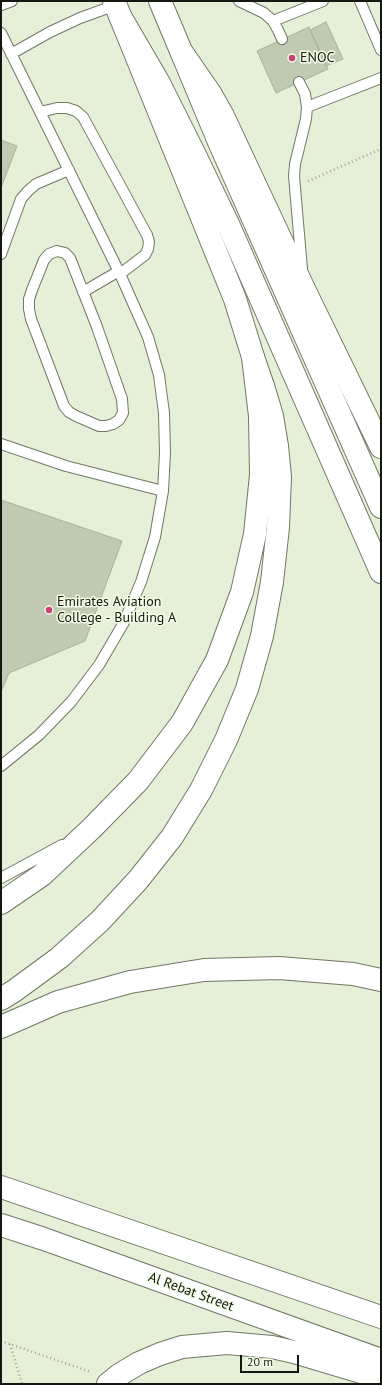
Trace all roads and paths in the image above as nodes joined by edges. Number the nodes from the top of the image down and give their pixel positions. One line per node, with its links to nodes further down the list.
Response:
1 (12, 1): 6 (lane)
2 (160, 1): 12 (main road)
3 (239, 1): 8 (lane)
4 (323, 1): 8 (lane)
5 (360, 1): 11 (lane)
6 (1, 5)
7 (117, 7): 13 (lane); 25 (main road); 30 (main road)
8 (273, 21): 10 (lane)
9 (1, 33): 13 (lane)
10 (282, 39)
11 (381, 50)
12 (181, 51): 23 (main road); 29 (main road)
13 (7, 53): 17 (lane)
14 (381, 78): 16 (lane)
15 (299, 82): 16 (lane)
16 (307, 108): 20 (lane)
17 (40, 112): 19 (lane); 22 (lane)
18 (381, 149): 20 (path)
19 (69, 170): 21 (lane); 22 (lane)
20 (294, 188): 23 (lane)
21 (1, 254)
22 (120, 272): 24 (lane); 28 (lane)
23 (304, 289): 27 (main road)
24 (84, 292): 24 (lane)
25 (253, 357): 32 (main road); 36 (main road)
26 (1, 444): 28 (lane)
27 (381, 447)
28 (163, 491): 31 (lane)
29 (381, 507)
30 (381, 572)
31 (1, 766)
32 (92, 828): 33 (lane); 34 (main road)
33 (1, 878)
34 (1, 904)
35 (381, 980): 37 (main road)
36 (1, 999)
37 (1, 1027)
38 (1, 1187): 40 (main road)
39 (1, 1225): 43 (main road, Al Rebat Street)
40 (381, 1317)
41 (1, 1341): 42 (path)
42 (10, 1344): 45 (path); 46 (path)
43 (381, 1360)
44 (381, 1378): 45 (main road)
45 (110, 1382)
46 (22, 1384)

